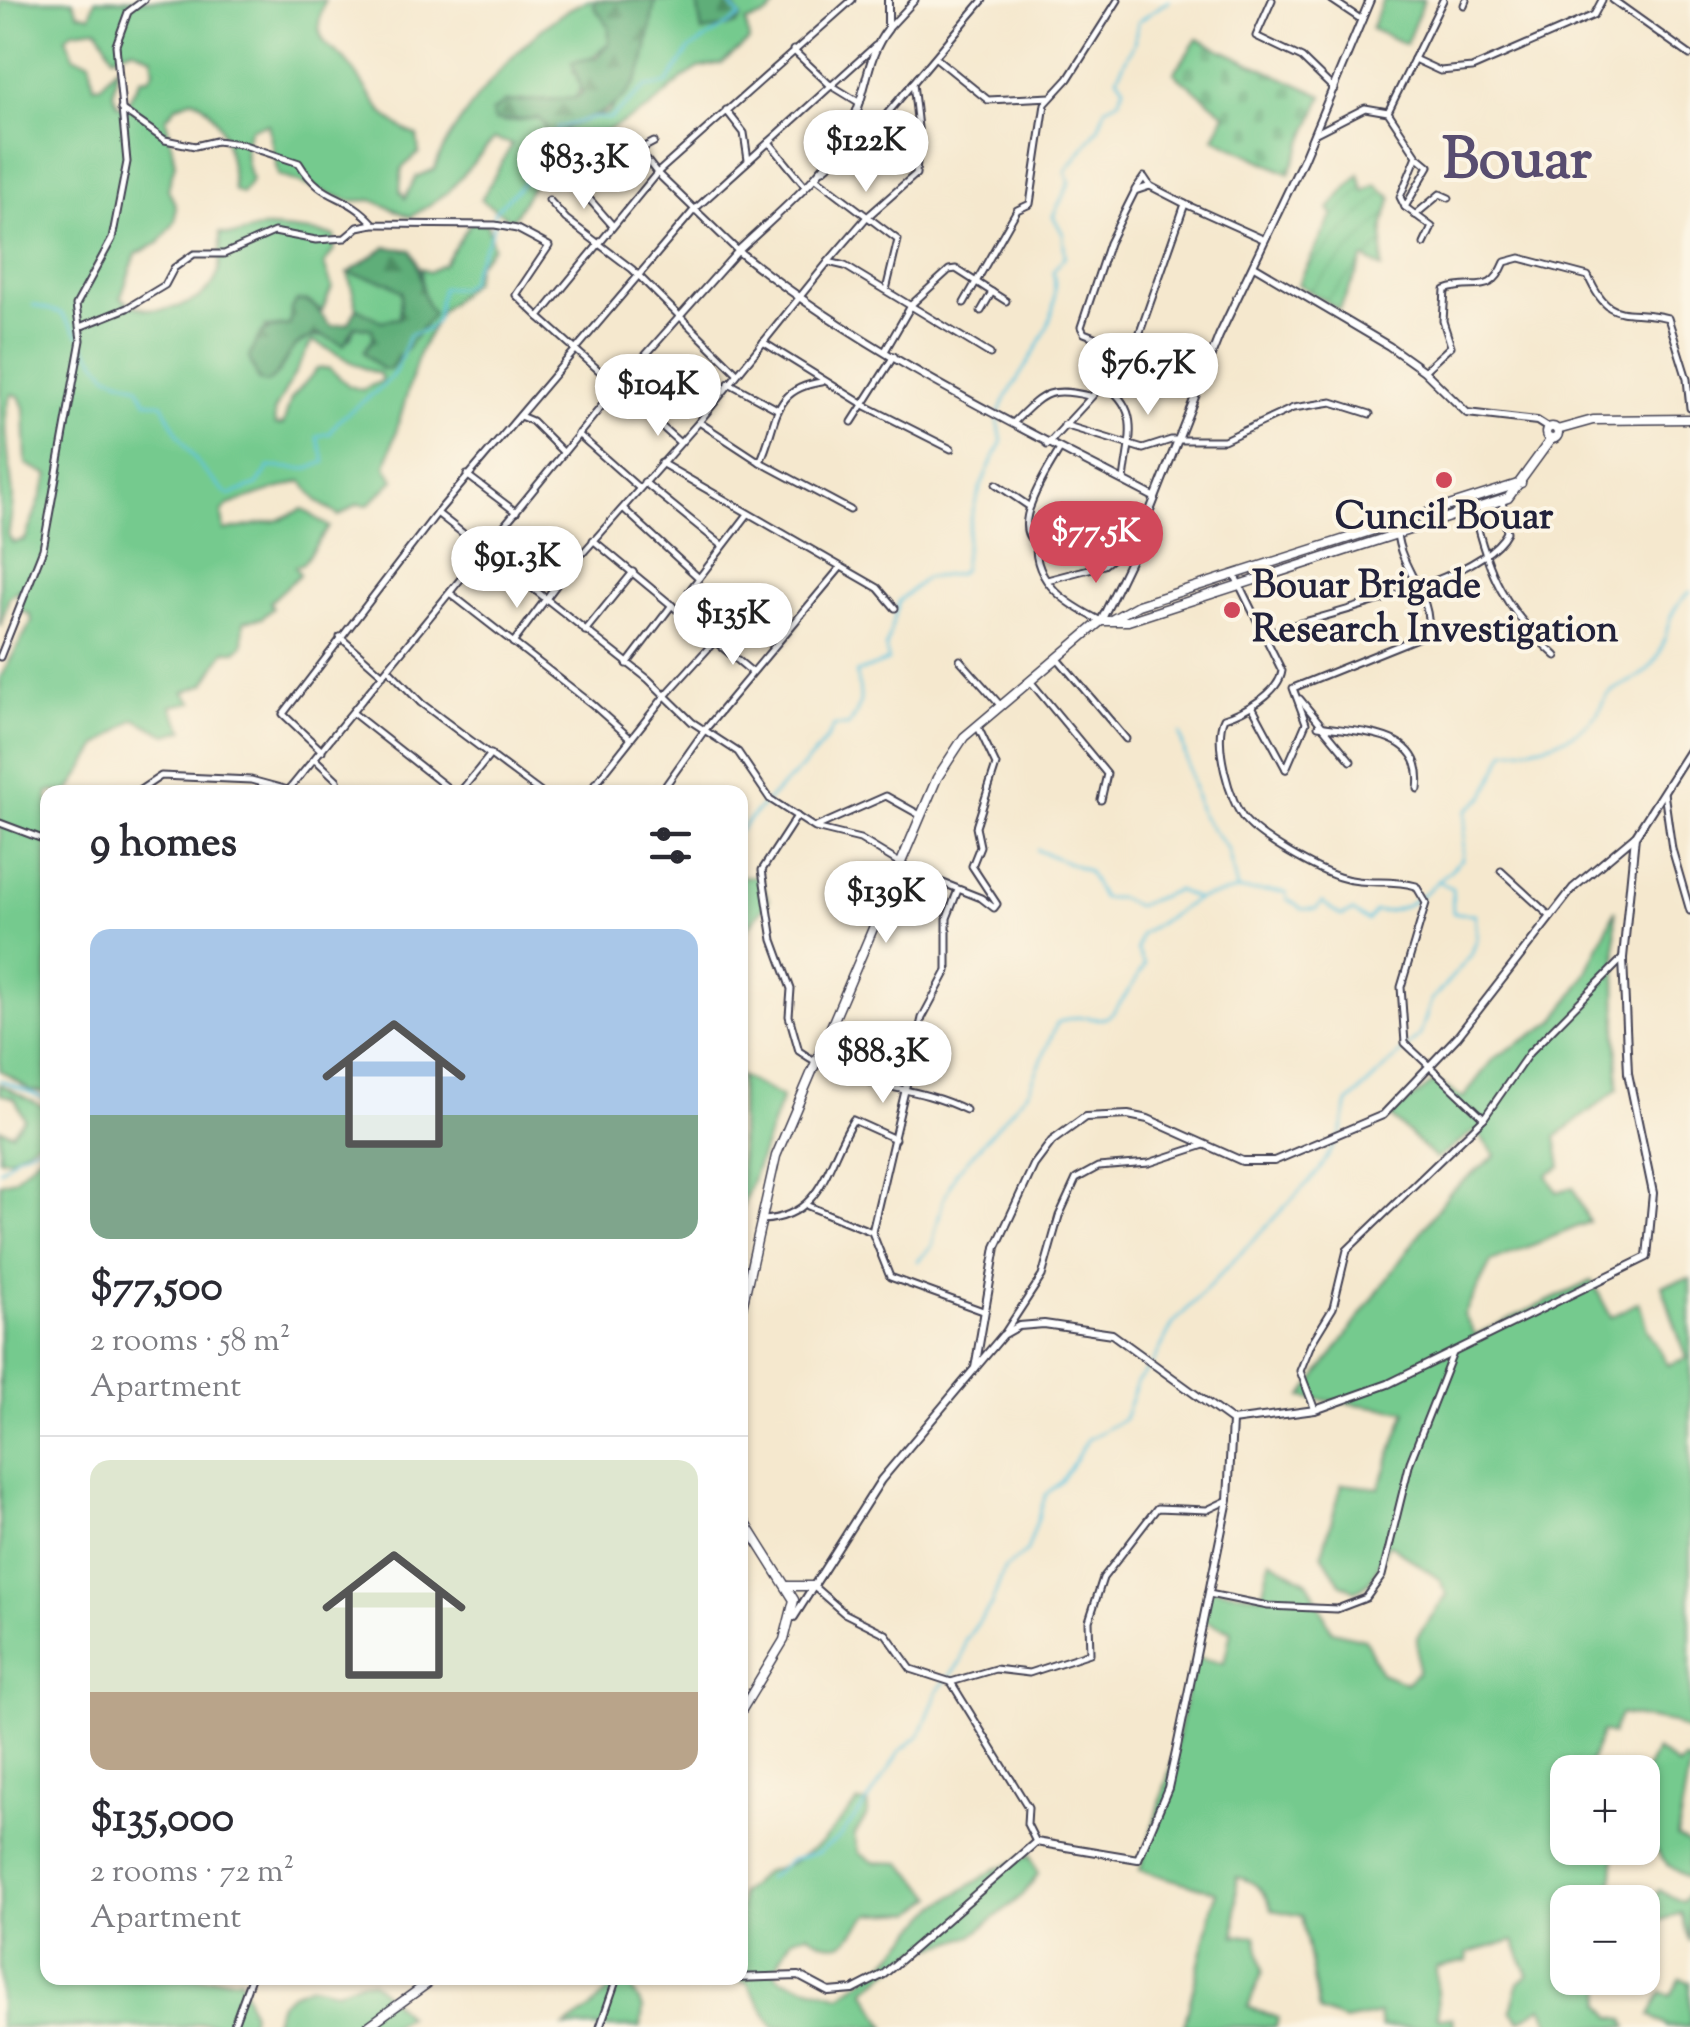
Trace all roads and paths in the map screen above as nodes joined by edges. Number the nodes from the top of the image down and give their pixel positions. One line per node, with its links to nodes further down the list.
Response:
1 (144, 0): 25 (street)
2 (852, 0): 16 (street)
3 (888, 0): 14 (street)
4 (915, 0): 14 (street)
5 (1118, 0): 23 (street)
6 (1272, 0): 22 (street)
7 (1332, 0): 13 (street)
8 (1370, 0): 13 (street)
9 (1443, 0): 19 (street)
10 (1602, 0): 19 (street)
11 (1614, 0): 17 (street)
12 (979, 1): 18 (street)
13 (1362, 20): 22 (street)
14 (888, 29): 15 (street)
15 (875, 46): 21 (street); 24 (street)
16 (793, 50): 21 (street); 26 (street)
17 (1690, 55)
18 (936, 58): 20 (street); 23 (street)
19 (1414, 59): 27 (street)
20 (913, 83): 32 (street); 45 (street)
21 (829, 84): 24 (street); 31 (street)
22 (1334, 89): 28 (street)
23 (1052, 97): 55 (street)
24 (860, 103): 29 (street)
25 (120, 108): 46 (street); 65 (street)
26 (726, 110): 34 (street); 36 (street)
27 (1388, 112): 28 (street); 33 (street)
28 (1314, 134): 48 (street)
29 (843, 139): 32 (street); 37 (street)
30 (654, 142): 35 (street)
31 (769, 142): 34 (street); 38 (street)
32 (852, 148): 37 (street)
33 (1417, 156): 42 (street); 42 (street)
34 (748, 160): 43 (street)
35 (645, 162): 36 (street); 47 (street)
36 (657, 173): 43 (street); 47 (street)
37 (818, 175): 38 (street); 45 (street)
38 (806, 186): 51 (street)
39 (1448, 198): 44 (street)
40 (549, 200): 50 (street)
41 (1185, 204): 48 (street); 69 (street); 69 (street)
42 (1404, 206): 44 (street)
43 (694, 210): 51 (street); 54 (street)
44 (1415, 215): 49 (street)
45 (866, 218): 52 (street); 56 (street)
46 (374, 224): 64 (street); 65 (street)
47 (613, 226): 50 (street)
48 (1266, 241): 53 (street)
49 (1424, 244)
50 (598, 245): 54 (street); 64 (street)
51 (738, 251): 58 (street); 63 (street)
52 (828, 262): 56 (street); 58 (street)
53 (1254, 266): 73 (street); 93 (street)
54 (640, 278): 63 (street); 67 (street)
55 (976, 280): 57 (street); 60 (street); 61 (street)
56 (886, 290): 61 (street)
57 (992, 292): 59 (street); 62 (street)
58 (797, 299): 66 (street); 68 (street)
59 (1006, 301)
60 (964, 303)
61 (912, 304): 68 (street); 71 (street)
62 (981, 311)
63 (680, 315): 70 (street); 74 (street)
64 (539, 317): 67 (street)
65 (82, 326): 145 (street)
66 (762, 342): 74 (street); 75 (street)
67 (576, 350): 78 (street); 85 (street)
68 (885, 351): 72 (street)
69 (1132, 352): 76 (street)
70 (645, 354): 78 (street); 81 (street)
71 (990, 354)
72 (894, 356): 80 (street); 90 (street)
73 (1424, 371): 82 (street); 91 (street)
74 (737, 373): 77 (street)
75 (826, 382): 80 (street); 83 (street)
76 (1101, 382): 79 (street); 96 (street)
77 (730, 383): 81 (street); 83 (street)
78 (618, 386): 92 (street); 94 (street)
79 (1090, 396): 89 (street); 90 (street)
80 (866, 406): 88 (street); 97 (street)
81 (710, 407): 87 (street)
82 (1690, 408)
83 (776, 409): 100 (street)
84 (1370, 414): 93 (street)
85 (520, 416): 99 (street); 102 (street)
86 (1690, 420): 91 (main road)
87 (699, 422): 94 (street); 100 (street)
88 (852, 422)
89 (1064, 424): 95 (street); 96 (street)
90 (1011, 425): 95 (street)
91 (1553, 429): 104 (main road)
92 (578, 434): 99 (street); 106 (street)
93 (1178, 440): 96 (street); 107 (street)
94 (679, 442): 101 (street)
95 (1047, 445): 98 (street)
96 (1128, 445): 103 (street)
97 (951, 450)
98 (1059, 451): 103 (street); 109 (street)
99 (564, 452): 113 (street)
100 (760, 462): 112 (street)
101 (661, 463): 106 (street); 116 (street)
102 (468, 475): 113 (street); 114 (street)
103 (1124, 481): 107 (street)
104 (1520, 483): 108 (main road); 115 (main road)
105 (996, 484): 109 (street)
106 (641, 485): 110 (street); 120 (street)
107 (1152, 496): 123 (street)
108 (1502, 500): 111 (main road); 124 (street)
109 (1030, 508): 119 (street)
110 (624, 509): 118 (street); 128 (street)
111 (1473, 509): 115 (main road); 124 (street)
112 (850, 510)
113 (516, 512): 121 (street)
114 (438, 513): 121 (street); 141 (street)
115 (1444, 513): 117 (main road)
116 (748, 514): 120 (street); 125 (street)
117 (1396, 529): 127 (main road); 130 (main road); 131 (street)
118 (593, 540): 126 (street); 134 (street)
119 (1036, 543): 122 (street); 129 (street)
120 (723, 546): 128 (street)
121 (483, 553): 132 (street); 134 (street)
122 (1118, 554): 123 (street); 129 (street)
123 (1131, 558): 138 (street)
124 (1485, 559): 131 (street); 144 (street)
125 (840, 568): 136 (street); 151 (street)
126 (633, 572): 135 (street); 139 (street)
127 (1234, 576): 130 (street); 133 (main road)
128 (698, 578): 137 (street)
129 (1048, 580): 138 (street)
130 (1240, 586): 133 (main road); 140 (street)
131 (1415, 587): 140 (street); 154 (street)
132 (450, 594): 143 (street); 149 (street)
133 (1186, 597): 138 (main road)
134 (547, 600): 139 (street); 143 (street)
135 (672, 605): 137 (street); 148 (street)
136 (895, 608)
137 (681, 614): 142 (street)
138 (1101, 620): 147 (main road)
139 (584, 632): 148 (street)
140 (1264, 634): 150 (street)
141 (340, 637): 152 (street); 165 (street)
142 (714, 643): 151 (street); 155 (street)
143 (514, 644): 162 (street)
144 (1556, 656)
145 (0, 657)
146 (960, 660): 157 (street)
147 (1059, 660): 153 (main road); 163 (street)
148 (626, 664): 155 (street)
149 (388, 669): 152 (street); 166 (street)
150 (1282, 671): 154 (street); 156 (street)
151 (752, 672): 161 (street)
152 (383, 676): 158 (street)
153 (1031, 682): 157 (main road); 181 (street)
154 (1293, 688): 156 (street); 160 (street)
155 (664, 698): 161 (street); 162 (street)
156 (1252, 704): 195 (street)
157 (1000, 705): 159 (main road)
158 (353, 713): 165 (street); 174 (street)
159 (976, 725): 183 (main road); 190 (street)
160 (1318, 726): 168 (street); 180 (street)
161 (704, 730): 178 (street); 182 (street)
162 (630, 738): 169 (street)
163 (1126, 739)
164 (1690, 750): 179 (street)
165 (322, 751): 167 (street)
166 (491, 754): 175 (street); 176 (street)
167 (315, 760): 172 (street); 173 (street)
168 (1350, 761)
169 (595, 783): 177 (street)
170 (148, 785): 171 (street)
171 (268, 785)
172 (293, 785)
173 (338, 785)
174 (448, 785)
175 (463, 785)
176 (531, 785)
177 (598, 785)
178 (666, 785)
179 (1664, 786): 186 (street); 191 (street)
180 (1418, 789)
181 (1101, 800)
182 (798, 815): 185 (street); 194 (street)
183 (920, 815): 185 (street); 188 (main road)
184 (0, 824): 187 (street)
185 (815, 828): 188 (street)
186 (1636, 835): 192 (street); 193 (street)
187 (40, 837)
188 (900, 863): 190 (street); 194 (main road)
189 (1502, 871): 192 (street)
190 (958, 890): 196 (street)
191 (1690, 910)
192 (1551, 917): 195 (street)
193 (1624, 958): 198 (street); 207 (street)
194 (816, 1063): 196 (street); 202 (main road)
195 (1432, 1067): 198 (street); 200 (street)
196 (906, 1088): 197 (street); 199 (street)
197 (966, 1110)
198 (1484, 1118): 209 (street)
199 (895, 1139): 201 (street); 203 (street)
200 (1204, 1145): 205 (street); 206 (street)
201 (808, 1206): 202 (street); 203 (street)
202 (759, 1220): 204 (main road)
203 (872, 1232): 205 (street)
204 (748, 1254)
205 (984, 1311): 208 (street)
206 (1003, 1336): 208 (street); 210 (street)
207 (1452, 1352): 209 (street); 215 (street)
208 (975, 1370): 214 (street)
209 (1315, 1410): 210 (street)
210 (1232, 1421): 211 (street)
211 (1228, 1500): 215 (street); 217 (street)
212 (748, 1527): 213 (main road)
213 (786, 1586): 214 (main road); 216 (main road)
214 (813, 1586): 216 (street); 217 (street)
215 (1209, 1594): 219 (street)
216 (794, 1617): 218 (main road)
217 (951, 1682): 219 (street)
218 (748, 1698)
219 (1036, 1842): 220 (street)
220 (748, 1978)
221 (248, 1985): 224 (street)
222 (419, 1985): 225 (main road)
223 (615, 1985): 226 (street)
224 (232, 2027)
225 (367, 2027)
226 (600, 2027)

